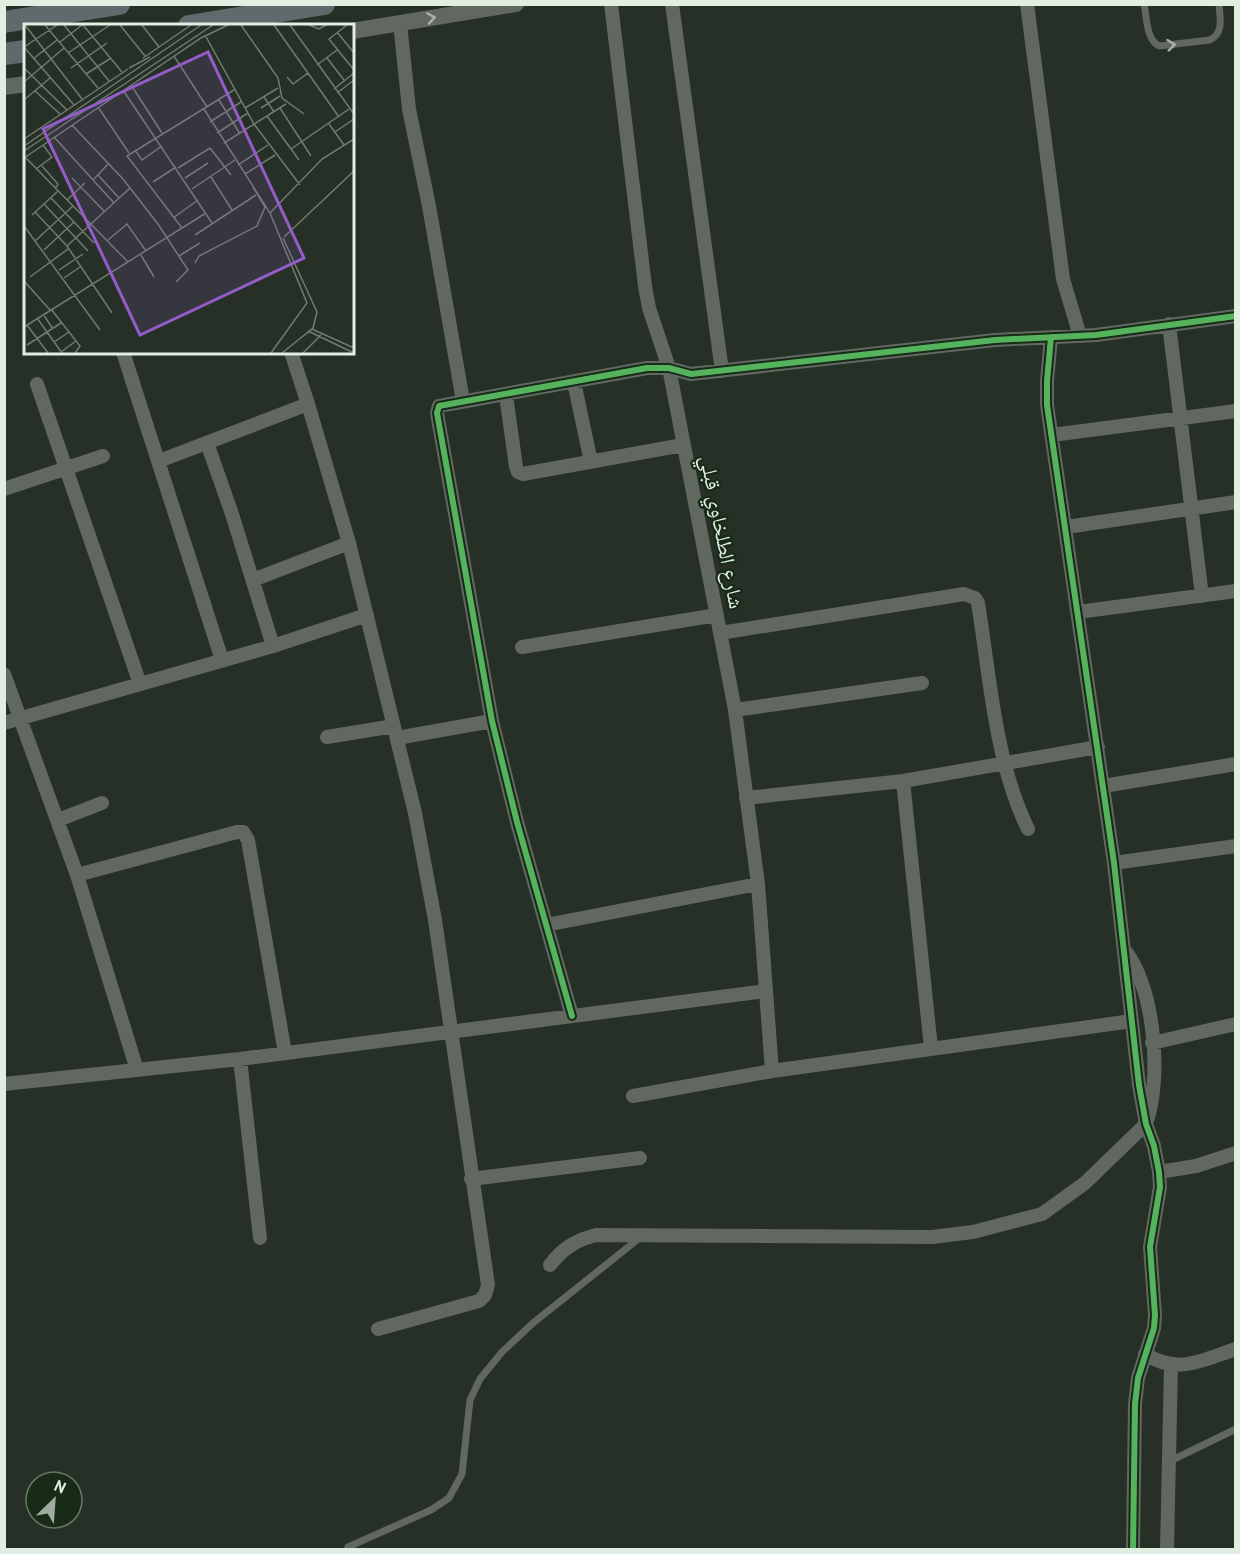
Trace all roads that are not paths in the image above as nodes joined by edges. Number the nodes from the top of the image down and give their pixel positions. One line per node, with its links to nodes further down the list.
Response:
1 (119, 4): 9 (highway)
2 (324, 4): 11 (highway)
3 (516, 4): 10 (street, one-way to 3)
4 (611, 4): 23 (street, شارع الطلخاوي قبلي)
5 (672, 4): 24 (street)
6 (1027, 4): 19 (street)
7 (1144, 4): 8 (lane, one-way to 8)
8 (1219, 4)
9 (4, 22)
10 (400, 23): 12 (street); 28 (street)
11 (201, 24)
12 (354, 31)
13 (24, 51): 14 (highway)
14 (4, 54)
15 (24, 84): 16 (street)
16 (4, 87)
17 (1236, 316): 18 (street)
18 (1169, 324): 19 (street); 31 (street)
19 (1080, 336): 20 (street)
20 (1051, 337): 24 (street); 32 (street)
21 (124, 354): 36 (street)
22 (292, 354): 29 (street)
23 (669, 368): 24 (street); 25 (street); 34 (street, شارع الطلخاوي قبلي)
24 (722, 371)
25 (574, 382): 27 (street); 37 (street)
26 (37, 384): 38 (street)
27 (506, 395): 28 (street); 37 (street)
28 (463, 401): 59 (street)
29 (308, 404): 33 (street); 43 (street)
30 (1236, 411): 31 (street)
31 (1180, 418): 32 (street); 41 (street)
32 (1052, 435): 42 (street)
33 (207, 443): 36 (street); 44 (street)
34 (684, 445): 37 (street); 49 (street, شارع الطلخاوي قبلي)
35 (103, 456): 38 (street)
36 (159, 461): 53 (street)
37 (591, 462)
38 (67, 468): 39 (street); 56 (street)
39 (4, 489)
40 (1236, 502): 41 (street)
41 (1191, 509): 42 (street); 46 (street)
42 (1066, 528): 47 (street)
43 (349, 543): 44 (street); 48 (street)
44 (253, 580): 51 (street)
45 (1236, 591): 46 (street)
46 (1202, 596): 47 (street)
47 (1078, 612): 63 (street)
48 (367, 615): 51 (street); 61 (street)
49 (717, 615): 50 (street, شارع الطلخاوي قبلي); 52 (street)
50 (720, 633): 57 (street, شارع الطلخاوي قبلي); 64 (street)
51 (273, 646): 53 (street)
52 (522, 647)
53 (222, 660): 56 (street)
54 (4, 674): 58 (street)
55 (921, 683): 57 (street)
56 (140, 684): 58 (street)
57 (735, 710): 68 (street, شارع الطلخاوي قبلي)
58 (21, 717): 60 (street); 70 (street)
59 (492, 721): 61 (street); 76 (street)
60 (4, 723)
61 (396, 732): 62 (street); 82 (street)
62 (327, 737)
63 (1098, 747): 64 (street); 67 (street)
64 (1004, 763): 66 (street); 71 (street)
65 (1236, 764): 67 (street)
66 (903, 781): 68 (street); 84 (street)
67 (1103, 786): 73 (street)
68 (746, 798): 75 (street, شارع الطلخاوي قبلي)
69 (102, 803): 70 (street)
70 (58, 820): 74 (street)
71 (1028, 829)
72 (1236, 846): 73 (street)
73 (1114, 862): 77 (street)
74 (77, 875): 85 (street); 87 (street)
75 (758, 884): 76 (street); 78 (street, شارع الطلخاوي قبلي)
76 (546, 925): 79 (street)
77 (1124, 949): 80 (street); 83 (street)
78 (766, 991): 79 (street); 88 (street, شارع الطلخاوي قبلي)
79 (572, 1016): 82 (street)
80 (1132, 1021): 84 (street); 91 (street)
81 (1236, 1024): 83 (street)
82 (451, 1032): 85 (street); 95 (street)
83 (1152, 1042): 91 (street)
84 (932, 1048): 88 (street)
85 (285, 1053): 86 (street)
86 (240, 1059): 87 (street); 97 (street)
87 (136, 1070): 89 (street)
88 (772, 1071): 90 (street)
89 (4, 1084)
90 (633, 1096)
91 (1146, 1124): 94 (street); 96 (street)
92 (1236, 1153): 94 (street)
93 (640, 1158): 95 (street)
94 (1159, 1172): 101 (street)
95 (471, 1179): 99 (street)
96 (644, 1235): 98 (street); 105 (lane)
97 (260, 1238)
98 (550, 1265)
99 (378, 1329)
100 (1236, 1349): 102 (street)
101 (1145, 1354): 102 (street); 106 (street)
102 (1171, 1365): 104 (street)
103 (1236, 1429): 104 (lane)
104 (1168, 1462): 107 (street)
105 (348, 1547)
106 (1133, 1550)
107 (1167, 1550)

